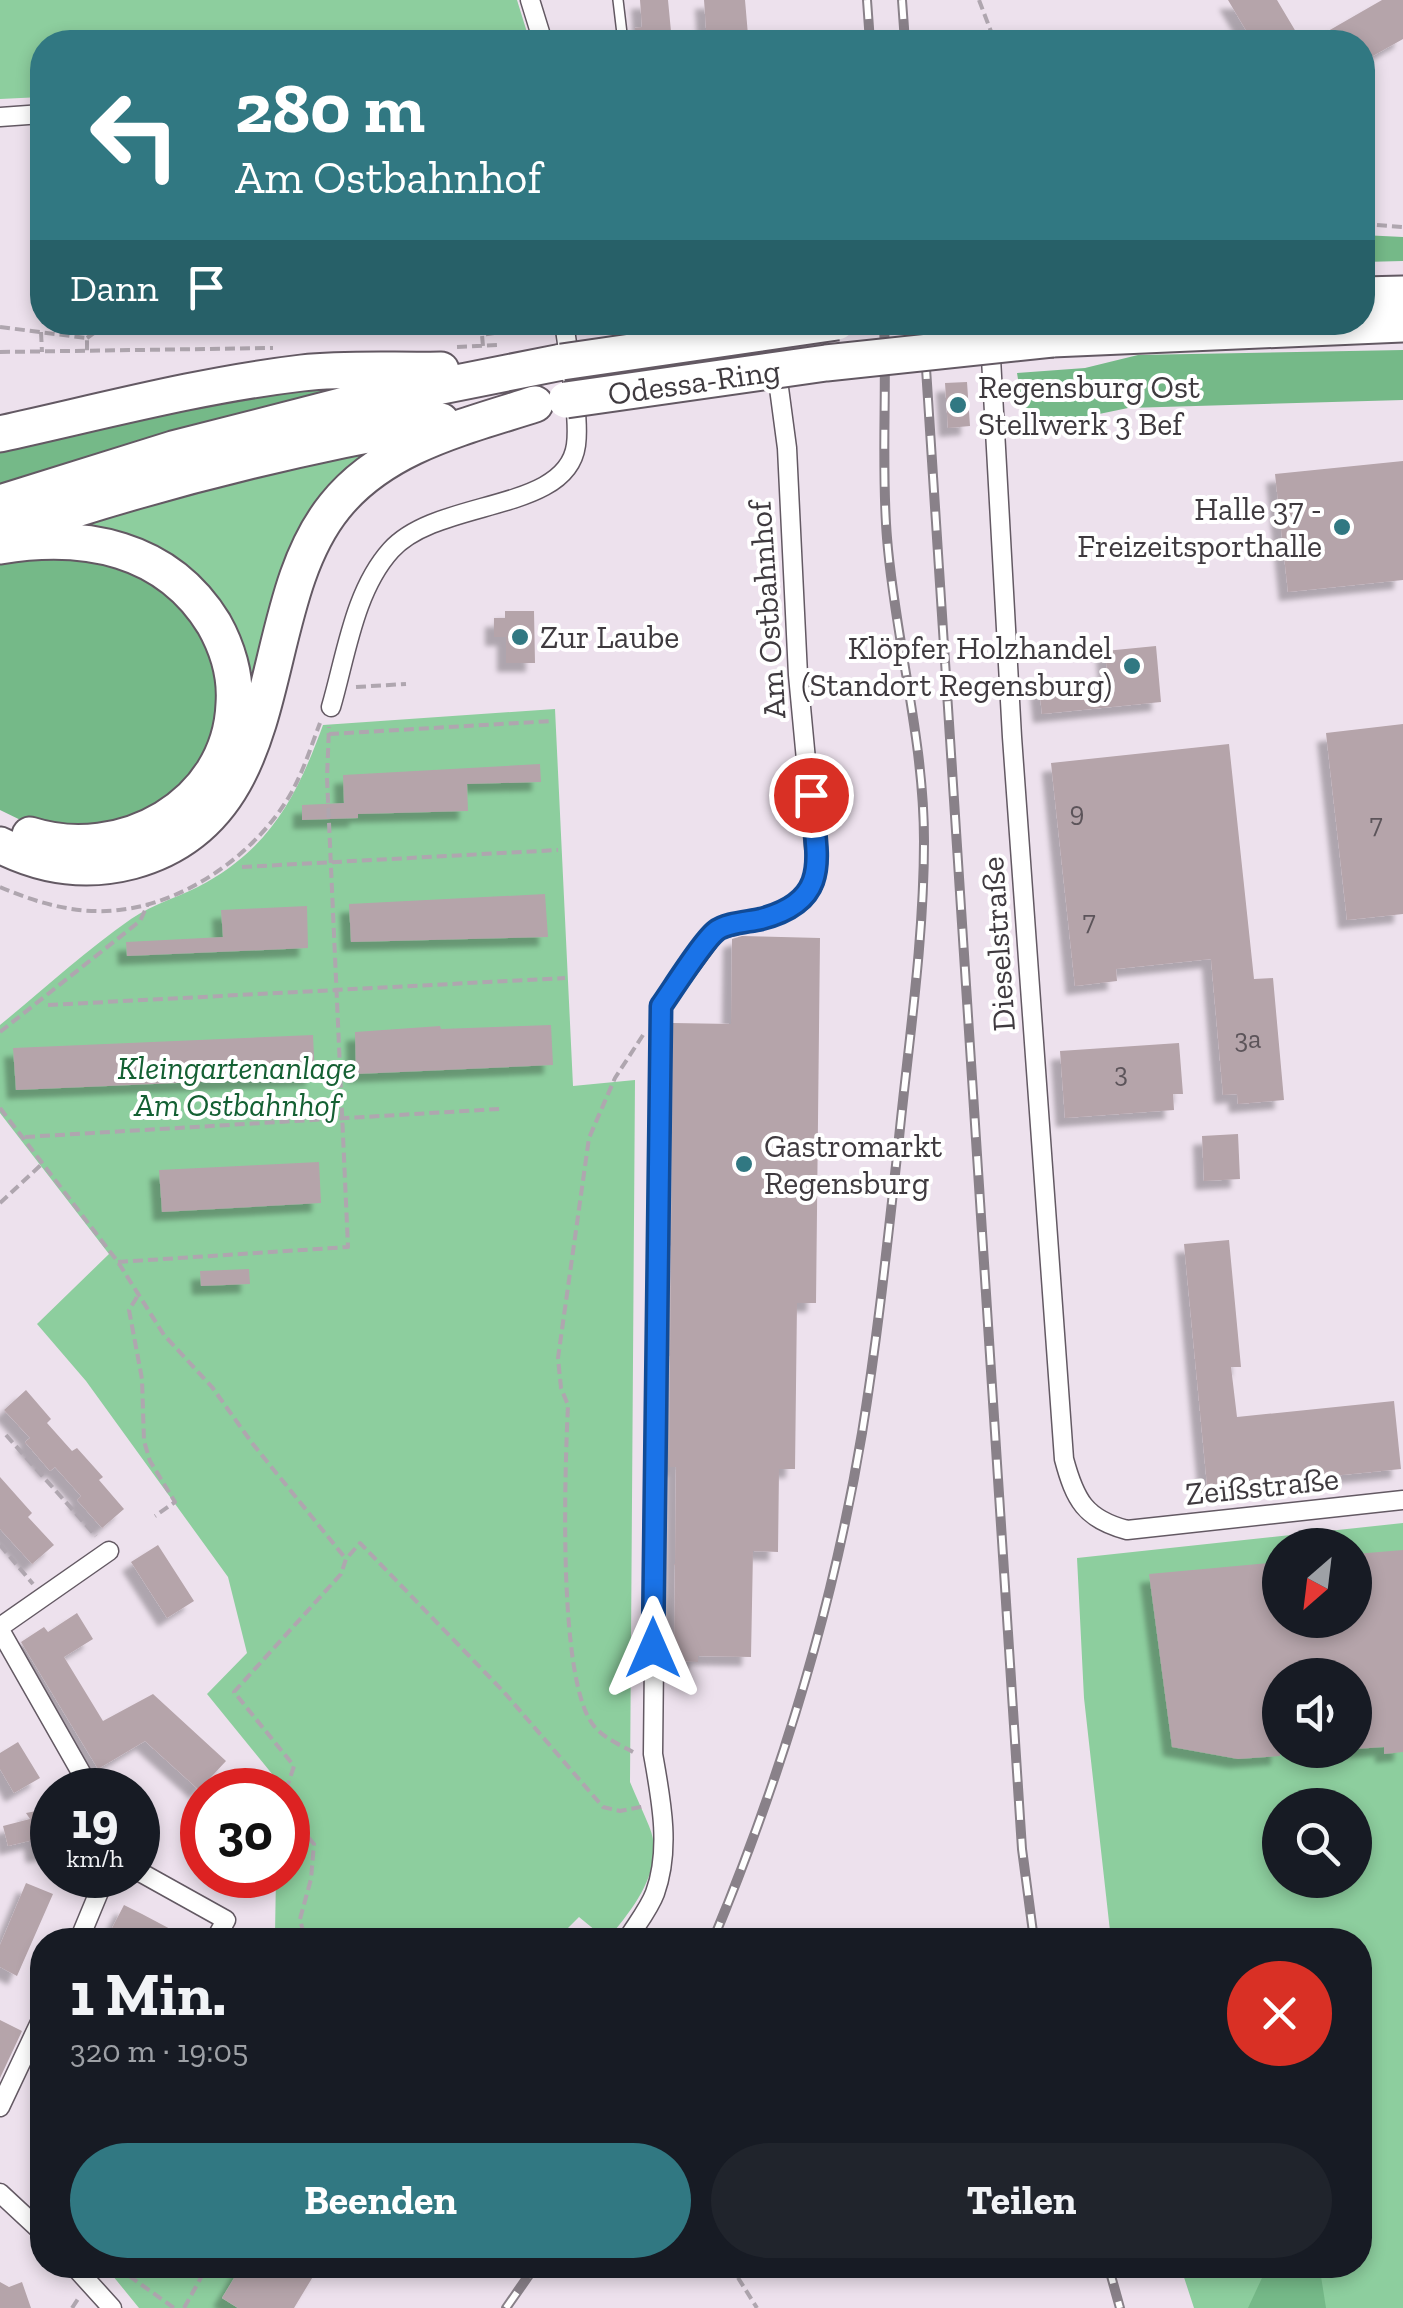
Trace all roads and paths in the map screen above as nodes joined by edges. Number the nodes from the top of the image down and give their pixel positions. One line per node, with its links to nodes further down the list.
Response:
1 (530, 0): 4 (street)
2 (618, 0): 5 (lane)
3 (979, 0): 6 (path)
4 (539, 30)
5 (622, 30)
6 (990, 30)
7 (30, 115): 8 (street)
8 (0, 117)
9 (1375, 225): 10 (path)
10 (1403, 227)
11 (1403, 294): 12 (highway)
12 (1375, 295)
13 (1403, 324): 14 (highway, Odessa-Ring, bridge)
14 (1375, 325)
15 (0, 327): 16 (path)
16 (30, 331)
17 (40, 335): 29 (path)
18 (64, 335): 26 (path)
19 (92, 335): 26 (path)
20 (482, 335): 27 (path)
21 (560, 335): 37 (street)
22 (748, 335): 30 (highway, Odessa-Ring, bridge)
23 (773, 335): 68 (street, Am Ostbahnhof)
24 (990, 335): 62 (street, Dieselstraße)
25 (1127, 335): 31 (highway, Odessa-Ring, bridge)
26 (88, 338): 29 (path)
27 (482, 346)
28 (0, 352): 29 (path)
29 (42, 352)
30 (527, 369): 32 (highway); 33 (highway, Odessa-Ring)
31 (550, 402): 34 (highway, Odessa-Ring); 41 (highway)
32 (0, 434)
33 (0, 503)
34 (0, 534)
35 (0, 546): 40 (highway)
36 (406, 684): 37 (path)
37 (334, 698): 39 (path)
38 (553, 722): 39 (path)
39 (329, 734): 43 (path)
40 (0, 821)
41 (0, 845)
42 (558, 850): 43 (path)
43 (330, 861): 44 (path); 47 (path)
44 (242, 866)
45 (148, 904): 50 (path)
46 (565, 978): 47 (path)
47 (336, 988): 48 (path); 53 (path)
48 (48, 1005)
49 (647, 1028): 68 (path)
50 (0, 1032)
51 (0, 1108): 54 (path)
52 (498, 1109): 53 (path)
53 (342, 1116): 54 (path); 57 (path)
54 (23, 1138): 55 (path)
55 (44, 1164): 56 (path); 57 (path)
56 (0, 1203)
57 (118, 1262): 58 (path)
58 (137, 1296): 61 (path); 65 (path)
59 (6, 1436): 64 (path)
60 (1403, 1500): 62 (street, Zeißstraße)
61 (155, 1516)
62 (1127, 1530)
63 (0, 1546): 66 (path)
64 (109, 1551): 66 (street)
65 (346, 1558): 70 (path); 71 (path)
66 (45, 1597): 67 (street)
67 (0, 1628): 69 (street)
68 (653, 1754): 71 (street, Am Ostbahnhof)
69 (80, 1768)
70 (293, 1768)
71 (662, 1803): 80 (street, Am Ostbahnhof)
72 (310, 1839): 74 (path)
73 (160, 1883): 78 (street)
74 (310, 1883)
75 (96, 1898): 77 (street)
76 (306, 1898): 79 (path)
77 (84, 1928)
78 (221, 1928)
79 (302, 1928)
80 (634, 1928)
81 (30, 2043): 82 (street)
82 (0, 2107)
83 (0, 2193): 84 (street)
84 (30, 2218)
85 (85, 2278): 89 (street)
86 (132, 2278): 90 (path)
87 (201, 2278): 91 (path)
88 (738, 2278): 92 (path)
89 (112, 2308)
90 (174, 2308)
91 (184, 2308)
92 (757, 2308)

